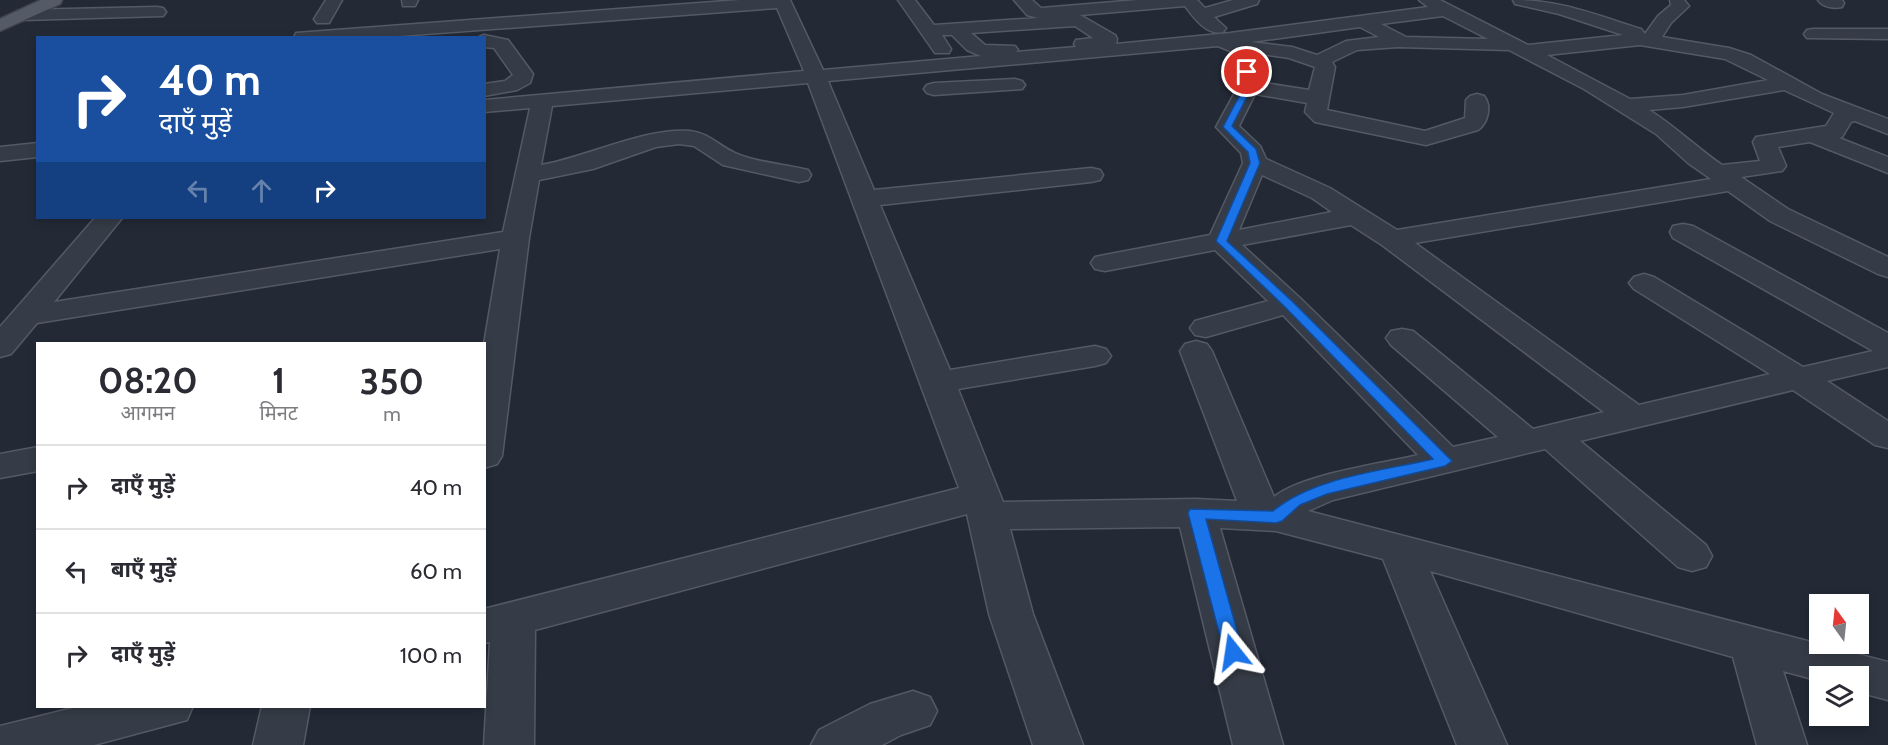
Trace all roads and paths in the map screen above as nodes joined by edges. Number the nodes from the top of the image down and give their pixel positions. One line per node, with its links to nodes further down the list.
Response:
1 (34, 0): 17 (main road)
2 (54, 0): 16 (main road)
3 (334, 0): 18 (street)
4 (659, 0): 12 (street)
5 (906, 0): 23 (street)
6 (1022, 0): 13 (street)
7 (1251, 0): 13 (street)
8 (1427, 0): 14 (street)
9 (1521, 0): 27 (street)
10 (1674, 0): 27 (street)
11 (783, 1): 26 (street); 37 (street)
12 (578, 5): 15 (street)
13 (1193, 5): 29 (street)
14 (1446, 10): 19 (street); 31 (street)
15 (505, 13)
16 (23, 15): 20 (main road); 21 (street)
17 (0, 16)
18 (323, 19)
19 (1362, 21): 29 (street); 30 (street)
20 (0, 26)
21 (130, 27)
22 (957, 29): 22 (street); 23 (street)
23 (928, 31): 33 (street)
24 (1813, 34): 25 (street)
25 (1888, 34)
26 (329, 36)
27 (1651, 39): 31 (street); 34 (street)
28 (486, 42): 38 (street)
29 (1230, 42): 32 (street); 33 (street); 36 (street)
30 (1402, 42): 31 (street); 32 (street)
31 (1520, 48): 44 (street)
32 (1319, 61): 40 (street)
33 (954, 66): 37 (street)
34 (1787, 83): 44 (street); 45 (street)
35 (1016, 85): 39 (street)
36 (1248, 87): 40 (street); 50 (street)
37 (829, 88): 42 (street); 56 (street)
38 (486, 90)
39 (920, 90)
40 (1318, 98): 41 (street)
41 (1477, 100)
42 (542, 101): 43 (street); 52 (street)
43 (486, 106)
44 (1626, 106): 55 (street)
45 (1854, 115): 46 (street); 47 (street)
46 (1888, 127)
47 (1812, 135): 51 (street); 55 (street)
48 (36, 150): 49 (street)
49 (0, 154)
50 (1255, 163): 57 (street); 62 (street)
51 (1888, 166)
52 (527, 175): 53 (street); 60 (street)
53 (799, 175)
54 (1091, 175): 56 (street)
55 (1725, 178): 61 (street); 64 (street)
56 (865, 199): 75 (street)
57 (1355, 216): 61 (street); 62 (street)
58 (108, 219): 67 (street)
59 (1683, 232): 69 (street)
60 (515, 238): 67 (street); 73 (street)
61 (1392, 239): 76 (street)
62 (1221, 241): 63 (street); 66 (street)
63 (1105, 263)
64 (1888, 268)
65 (1644, 283): 74 (street)
66 (1289, 304): 81 (street); 85 (street)
67 (27, 315): 70 (street)
68 (1402, 338): 79 (street)
69 (1888, 346)
70 (0, 347)
71 (1095, 356): 75 (street)
72 (1888, 357): 74 (street)
73 (491, 376): 77 (street)
74 (1800, 379): 76 (street); 78 (street)
75 (938, 382): 83 (street)
76 (1634, 418): 79 (street)
77 (486, 433)
78 (1888, 437)
79 (1540, 440): 81 (street); 87 (street)
80 (36, 459): 82 (street)
81 (1445, 461): 85 (street)
82 (0, 466)
83 (984, 505): 84 (street); 88 (street); 98 (street)
84 (1196, 513): 85 (street); 99 (street)
85 (1270, 517): 86 (street)
86 (1399, 548): 89 (street); 100 (street)
87 (1692, 556)
88 (499, 623): 96 (street)
89 (1752, 645): 90 (street); 101 (street)
90 (1888, 681)
91 (162, 708): 94 (street)
92 (286, 708): 95 (street)
93 (913, 711): 97 (street)
94 (11, 745)
95 (278, 745)
96 (509, 745)
97 (836, 745)
98 (1058, 745)
99 (1258, 745)
100 (1482, 745)
101 (1782, 745)

